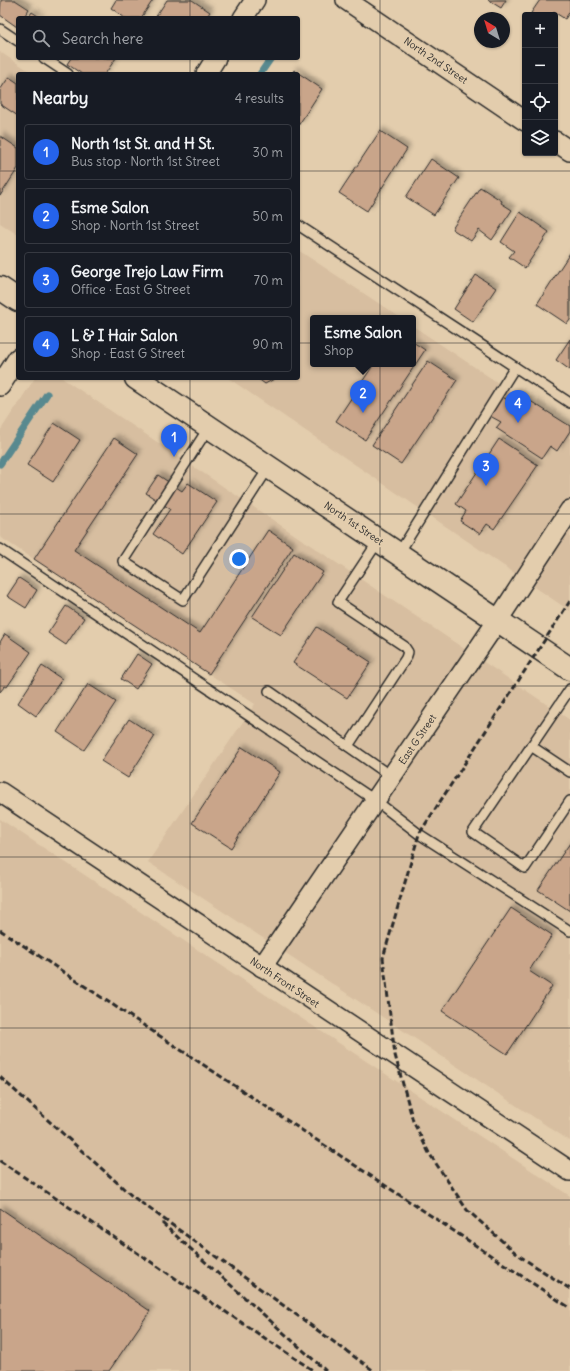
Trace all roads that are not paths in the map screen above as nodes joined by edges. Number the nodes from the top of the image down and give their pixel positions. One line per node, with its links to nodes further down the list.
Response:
1 (254, 0): 3 (street)
2 (346, 0): 10 (street, North 2nd Street)
3 (244, 16)
4 (0, 29): 5 (lane)
5 (16, 40)
6 (47, 60): 8 (lane)
7 (215, 60): 9 (street)
8 (65, 72)
9 (207, 72)
10 (524, 120)
11 (558, 143): 12 (street)
12 (570, 151)
13 (300, 225): 17 (lane)
14 (0, 288): 15 (main road)
15 (16, 299)
16 (16, 361): 19 (street)
17 (515, 367): 20 (lane); 26 (lane)
18 (139, 380): 21 (main road, North 1st Street)
19 (0, 386)
20 (570, 403)
21 (210, 427): 22 (main road, North 1st Street); 22 (lane)
22 (269, 467): 24 (main road, North 1st Street)
23 (570, 510): 27 (street, East G Street)
24 (379, 540): 26 (main road, North 1st Street); 31 (lane)
25 (0, 549): 36 (lane)
26 (399, 553): 27 (main road, North 1st Street)
27 (498, 620): 28 (main road, North 1st Street); 34 (street, East G Street)
28 (570, 669)
29 (570, 689): 32 (lane)
30 (269, 691): 31 (lane)
31 (348, 746): 34 (lane)
32 (531, 746): 33 (lane); 37 (lane)
33 (570, 772)
34 (392, 777): 36 (street, East G Street)
35 (0, 792): 39 (street, North Front Street)
36 (376, 801): 38 (lane); 39 (street, East G Street)
37 (570, 801)
38 (570, 931)
39 (262, 967): 40 (street, North Front Street)
40 (570, 1171)

